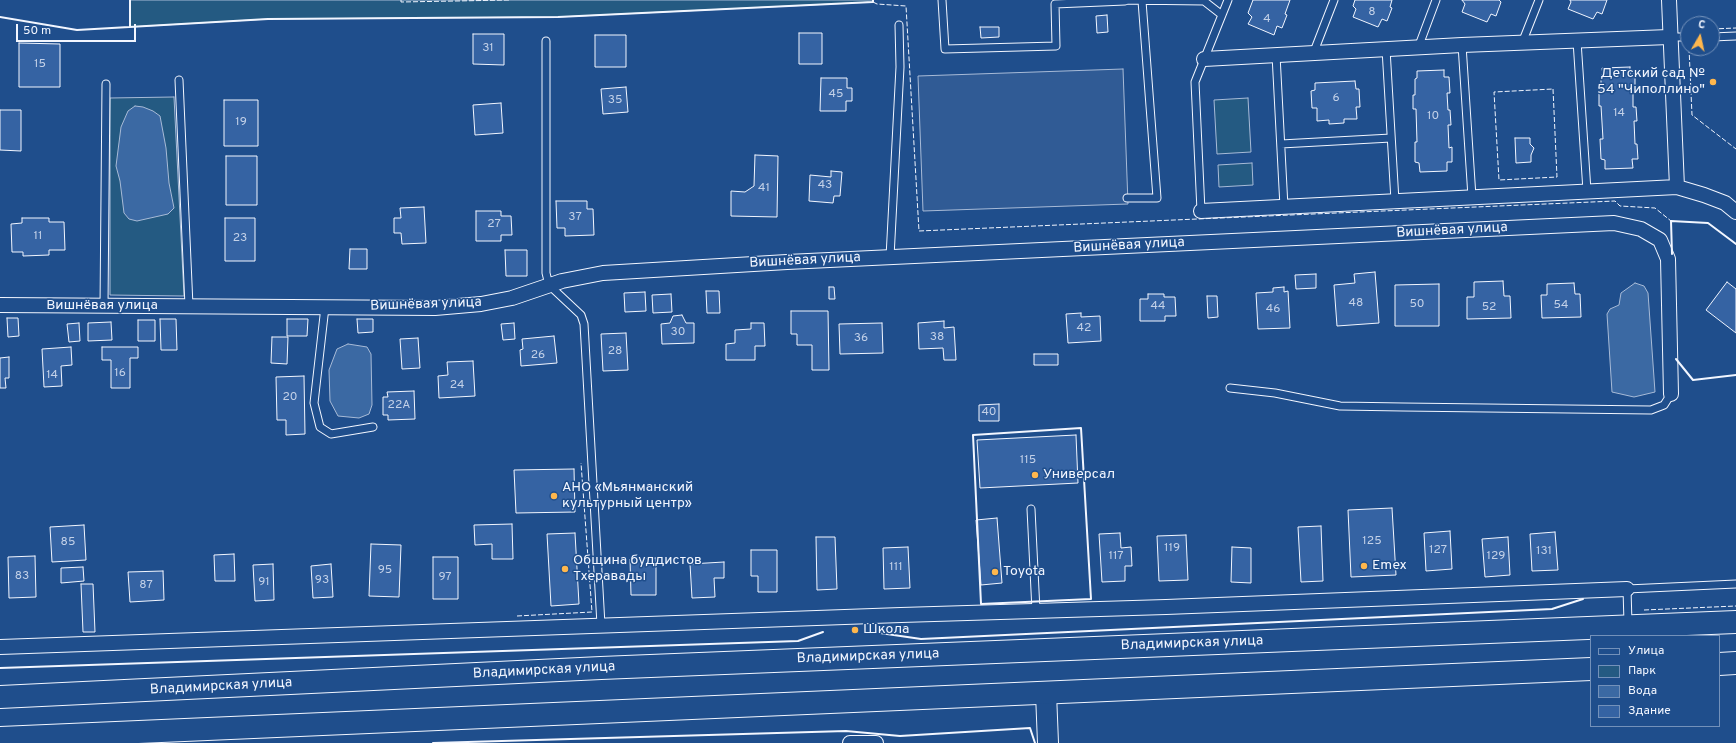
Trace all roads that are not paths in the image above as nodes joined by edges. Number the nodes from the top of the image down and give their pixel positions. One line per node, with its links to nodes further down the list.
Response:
1 (942, 0): 8 (lane)
2 (1125, 0): 8 (lane); 9 (lane)
3 (1228, 0): 10 (lane)
4 (1334, 0): 22 (lane)
5 (1436, 0): 20 (lane)
6 (1539, 0): 18 (lane)
7 (1669, 0): 13 (street)
8 (1093, 1)
9 (1142, 1): 10 (lane); 32 (lane)
10 (1222, 15): 24 (lane)
11 (899, 25): 37 (lane)
12 (1736, 36): 15 (lane)
13 (1669, 37): 14 (lane); 17 (street); 29 (street)
14 (1680, 37)
15 (1720, 37)
16 (546, 41): 38 (lane)
17 (1577, 41): 18 (street); 30 (lane)
18 (1522, 43): 19 (street)
19 (1462, 45): 20 (street); 31 (lane)
20 (1418, 48): 21 (street)
21 (1386, 49): 22 (street); 27 (lane)
22 (1313, 54): 23 (street)
23 (1276, 55): 24 (street); 28 (lane)
24 (1204, 59): 35 (lane)
25 (180, 80): 41 (lane)
26 (106, 84): 40 (lane)
27 (1391, 138): 28 (lane); 33 (lane)
28 (1281, 144): 34 (lane)
29 (1677, 187): 30 (street); 36 (street)
30 (1587, 191): 31 (street)
31 (1472, 197): 33 (street)
32 (1127, 198)
33 (1394, 201): 34 (street)
34 (1284, 207): 35 (street)
35 (1201, 211)
36 (1736, 212)
37 (890, 257): 38 (street, Вишнёвая улица); 44 (street, Вишнёвая улица)
38 (549, 285): 42 (street, Вишнёвая улица); 51 (lane)
39 (0, 305): 40 (street, Вишнёвая улица)
40 (104, 306): 41 (street, Вишнёвая улица)
41 (189, 306): 42 (street, Вишнёвая улица)
42 (325, 307): 45 (lane)
43 (1230, 388): 44 (lane)
44 (1671, 394)
45 (373, 427)
46 (1031, 509): 49 (lane)
47 (1736, 584): 48 (lane)
48 (1627, 589): 49 (street); 52 (lane)
49 (1036, 611): 51 (street)
50 (1736, 622): 52 (highway, Владимирская улица)
51 (601, 625): 53 (street)
52 (1628, 627): 58 (highway, Владимирская улица)
53 (0, 647)
54 (1736, 663): 55 (highway)
55 (1720, 664)
56 (1590, 669): 57 (highway)
57 (1046, 693): 59 (highway); 62 (street)
58 (0, 697)
59 (0, 738)
60 (850, 743): 61 (street)
61 (876, 743)
62 (1048, 743)

